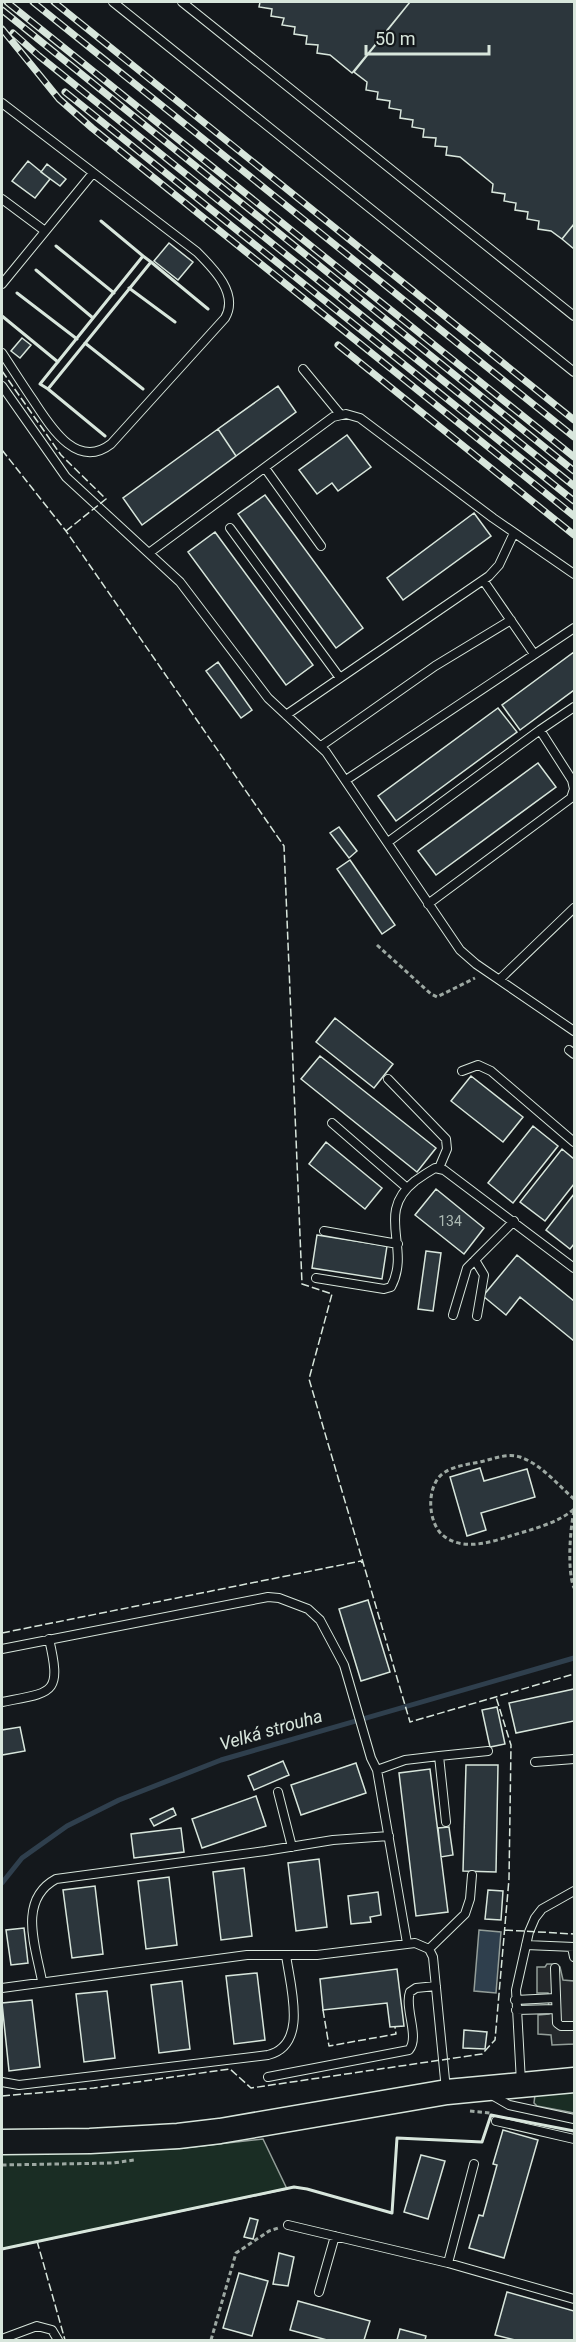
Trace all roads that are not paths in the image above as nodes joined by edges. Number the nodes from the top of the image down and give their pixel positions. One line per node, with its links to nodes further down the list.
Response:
1 (113, 2): 11 (lane)
2 (182, 2): 8 (lane)
3 (2, 103): 4 (lane)
4 (93, 173): 6 (lane); 9 (lane)
5 (2, 199): 6 (lane)
6 (45, 231): 7 (lane)
7 (2, 284)
8 (574, 316)
9 (2, 353)
10 (303, 369): 13 (lane)
11 (574, 372)
12 (2, 386): 18 (lane)
13 (340, 414): 14 (lane); 16 (lane)
14 (265, 468): 17 (lane); 18 (lane)
15 (230, 528): 24 (lane)
16 (514, 533): 19 (lane); 20 (lane)
17 (321, 546)
18 (149, 553): 26 (lane)
19 (574, 574)
20 (483, 580): 21 (lane); 24 (lane)
21 (511, 620): 23 (lane); 28 (lane)
22 (574, 628): 23 (lane)
23 (534, 654): 29 (lane)
24 (340, 678): 26 (lane)
25 (574, 707): 27 (lane)
26 (286, 715): 28 (lane)
27 (540, 730): 30 (lane); 31 (lane)
28 (321, 746): 29 (lane)
29 (346, 780): 30 (lane)
30 (388, 842): 31 (lane)
31 (428, 904): 33 (lane)
32 (574, 908): 33 (lane)
33 (500, 980): 34 (lane)
34 (574, 1031)
35 (462, 1071): 38 (lane)
36 (388, 1079): 39 (lane)
37 (332, 1123): 40 (lane)
38 (574, 1142)
39 (440, 1168): 40 (lane); 41 (lane)
40 (407, 1188): 43 (lane)
41 (514, 1221): 44 (lane); 45 (lane)
42 (324, 1232): 43 (lane)
43 (398, 1244): 46 (lane)
44 (475, 1260): 47 (lane); 48 (lane)
45 (574, 1268)
46 (316, 1278)
47 (453, 1315)
48 (477, 1317)
49 (49, 1639): 50 (lane); 51 (lane); 56 (lane)
50 (2, 1649)
51 (2, 1702)
52 (488, 1751): 53 (lane)
53 (439, 1756): 56 (lane); 58 (lane)
54 (574, 1759): 55 (lane)
55 (536, 1762)
56 (377, 1770): 59 (lane)
57 (278, 1792): 60 (lane)
58 (446, 1821)
59 (389, 1836): 60 (lane); 63 (lane)
60 (292, 1847): 70 (lane)
61 (472, 1875): 66 (lane)
62 (574, 1891): 64 (lane)
63 (407, 1943): 66 (lane); 67 (lane)
64 (526, 1945): 65 (lane); 74 (lane)
65 (573, 1947): 68 (lane)
66 (429, 1949): 71 (lane)
67 (286, 1955): 70 (lane); 80 (lane)
68 (574, 1957)
69 (555, 1968): 73 (lane)
70 (42, 1981): 72 (lane)
71 (436, 1986): 78 (lane); 83 (lane)
72 (2, 1988)
73 (556, 1998): 74 (lane); 75 (lane)
74 (515, 2000): 76 (lane)
75 (556, 2008): 76 (lane); 77 (lane)
76 (516, 2010): 81 (lane)
77 (574, 2026)
78 (268, 2077)
79 (574, 2080): 81 (main road)
80 (2, 2082)
81 (521, 2084): 82 (main road)
82 (481, 2088): 83 (main road); 84 (lane)
83 (447, 2092): 87 (main road)
84 (574, 2119)
85 (496, 2121): 86 (lane)
86 (574, 2139)
87 (2, 2142)
88 (474, 2164): 91 (lane)
89 (288, 2225): 90 (lane)
90 (335, 2236): 91 (lane); 92 (lane)
91 (448, 2263): 93 (lane)
92 (319, 2292)
93 (574, 2299)
94 (2, 2339): 95 (lane)
95 (58, 2340)

